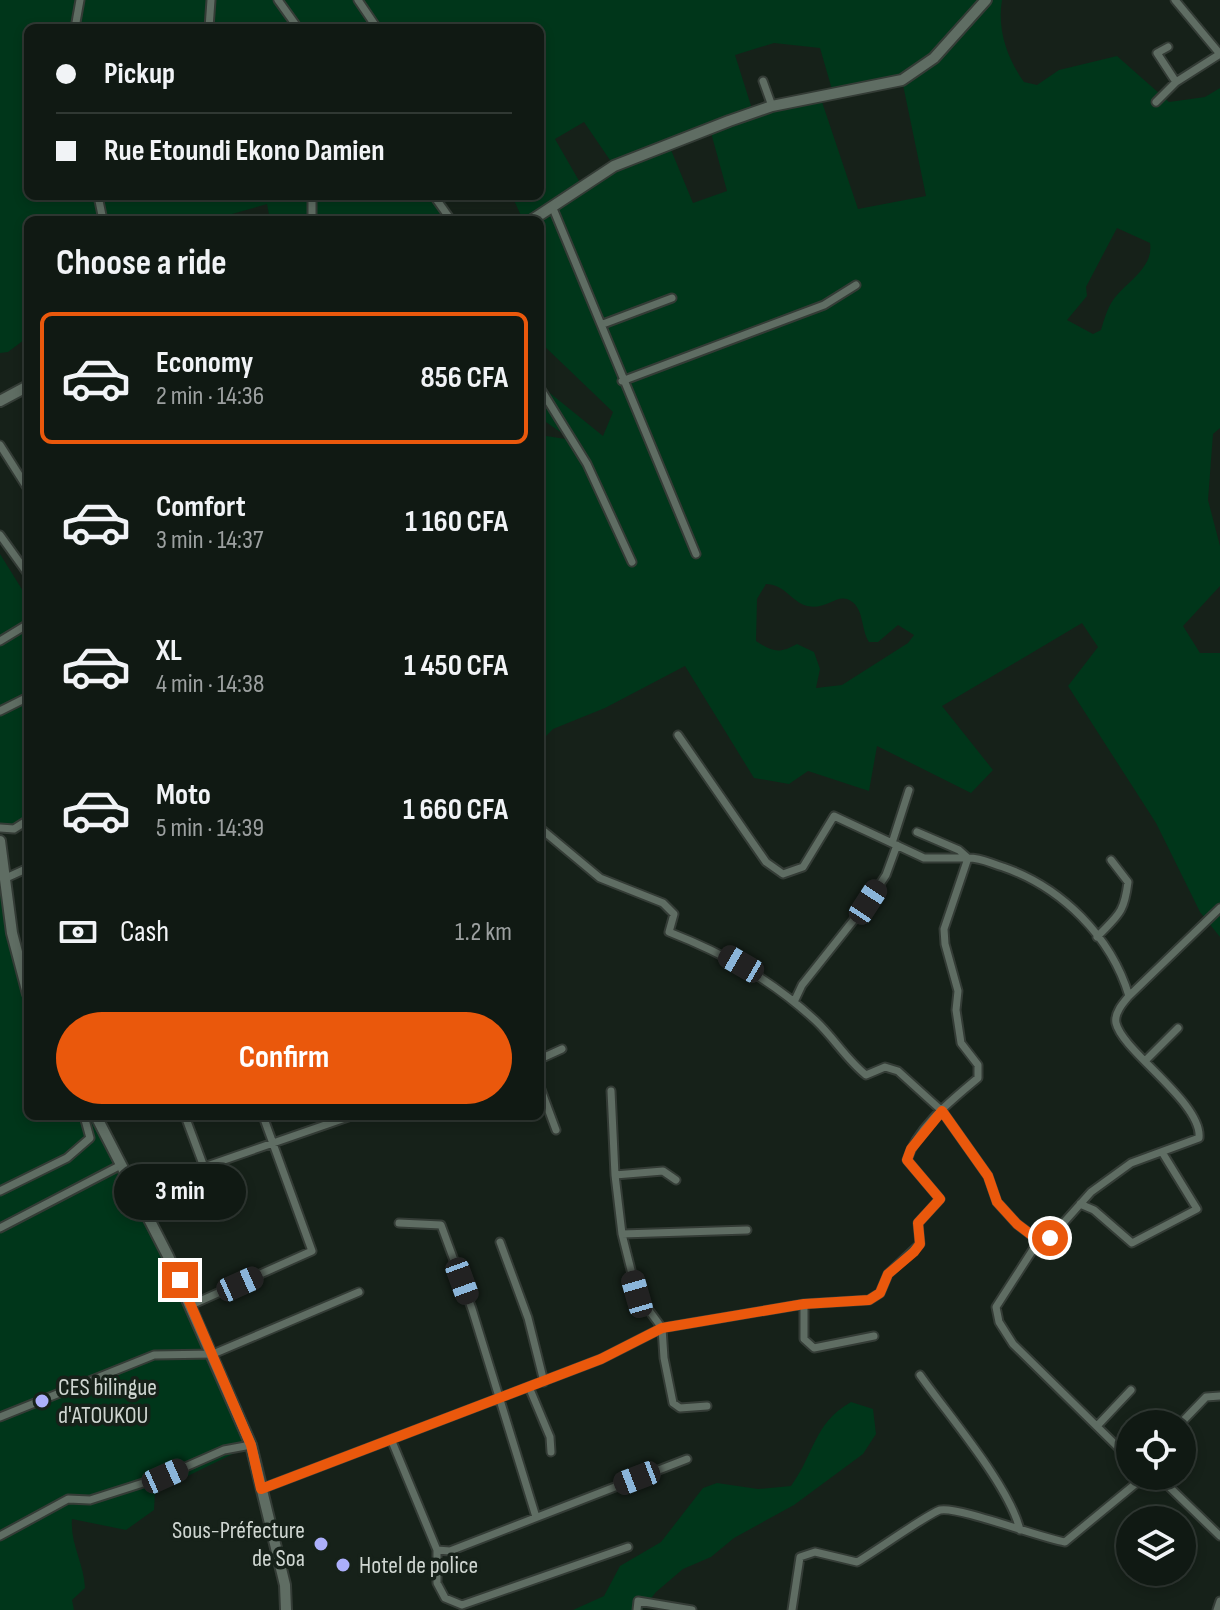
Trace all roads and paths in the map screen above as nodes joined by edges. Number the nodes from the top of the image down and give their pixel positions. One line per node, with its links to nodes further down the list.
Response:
1 (80, 0): 7 (street)
2 (211, 0): 8 (street)
3 (278, 0): 9 (street)
4 (358, 0): 10 (street)
5 (986, 0): 16 (street)
6 (1175, 0): 12 (street)
7 (76, 24)
8 (209, 24)
9 (295, 24)
10 (374, 24)
11 (1168, 47): 14 (street)
12 (1220, 54): 14 (street)
13 (763, 81): 16 (street)
14 (1176, 82): 15 (street)
15 (1156, 102)
16 (772, 106): 17 (street)
17 (552, 206): 18 (street); 21 (street)
18 (538, 216)
19 (856, 285): 22 (street)
20 (672, 298): 21 (street)
21 (603, 324): 22 (street)
22 (622, 381): 29 (street)
23 (24, 388): 25 (street)
24 (544, 394): 30 (street)
25 (0, 401)
26 (0, 445): 27 (street)
27 (24, 483)
28 (0, 535): 31 (street)
29 (696, 554)
30 (632, 562)
31 (24, 568)
32 (24, 626): 33 (street)
33 (0, 641)
34 (24, 699): 35 (street)
35 (0, 711)
36 (678, 735): 43 (street)
37 (909, 790): 43 (street)
38 (24, 823): 39 (street)
39 (0, 828)
40 (544, 831): 54 (street)
41 (917, 832): 44 (street)
42 (0, 841): 47 (street)
43 (894, 844): 44 (street); 54 (street)
44 (968, 858): 49 (street); 61 (street)
45 (1111, 860): 49 (street)
46 (24, 869): 47 (street)
47 (4, 873): 50 (street)
48 (1220, 908): 52 (street)
49 (1097, 937): 51 (street)
50 (24, 979)
51 (1125, 982): 52 (street); 53 (street)
52 (1142, 983): 53 (street)
53 (1129, 996): 58 (street)
54 (794, 1002): 61 (street)
55 (1178, 1028): 58 (street)
56 (562, 1049): 57 (street)
57 (544, 1057)
58 (1147, 1059): 69 (street)
59 (611, 1091): 72 (street)
60 (544, 1098): 67 (street)
61 (942, 1111): 82 (street); 84 (street)
62 (85, 1120): 74 (street)
63 (98, 1120): 70 (street)
64 (186, 1120): 71 (street)
65 (265, 1120): 68 (street)
66 (336, 1120): 68 (street)
67 (556, 1130)
68 (274, 1142): 71 (street); 85 (street)
69 (1162, 1152): 76 (street); 76 (street)
70 (121, 1165): 75 (street); 78 (street)
71 (204, 1167): 75 (street)
72 (615, 1175): 73 (street); 80 (street)
73 (676, 1180)
74 (0, 1191)
75 (138, 1201): 85 (street)
76 (1080, 1204): 82 (street)
77 (399, 1223): 94 (street)
78 (0, 1228)
79 (747, 1230): 80 (street)
80 (622, 1234): 86 (street)
81 (500, 1242): 90 (street)
82 (1042, 1243): 98 (street)
83 (359, 1292): 88 (street)
84 (804, 1304): 86 (street); 87 (street)
85 (191, 1305): 88 (street)
86 (662, 1328): 90 (street); 95 (street)
87 (874, 1336)
88 (213, 1354): 97 (street); 100 (street)
89 (920, 1375): 108 (street)
90 (544, 1382): 91 (street)
91 (529, 1387): 94 (street); 102 (street)
92 (1131, 1390): 98 (street)
93 (1220, 1396): 96 (street)
94 (501, 1398): 99 (street); 107 (street)
95 (707, 1406)
96 (1193, 1410)
97 (0, 1417)
98 (1097, 1426): 101 (street)
99 (391, 1439): 104 (street); 112 (street)
100 (251, 1445): 104 (street); 109 (street)
101 (1116, 1445)
102 (551, 1452)
103 (687, 1459): 107 (street)
104 (261, 1489): 114 (street)
105 (1128, 1490): 108 (street)
106 (1172, 1490): 110 (street)
107 (536, 1517): 112 (street)
108 (1020, 1530): 117 (street)
109 (0, 1536)
110 (1220, 1536)
111 (628, 1547): 112 (street)
112 (437, 1550)
113 (1220, 1601): 118 (street)
114 (286, 1610)
115 (637, 1610): 116 (street)
116 (692, 1610)
117 (792, 1610)
118 (1217, 1610)

